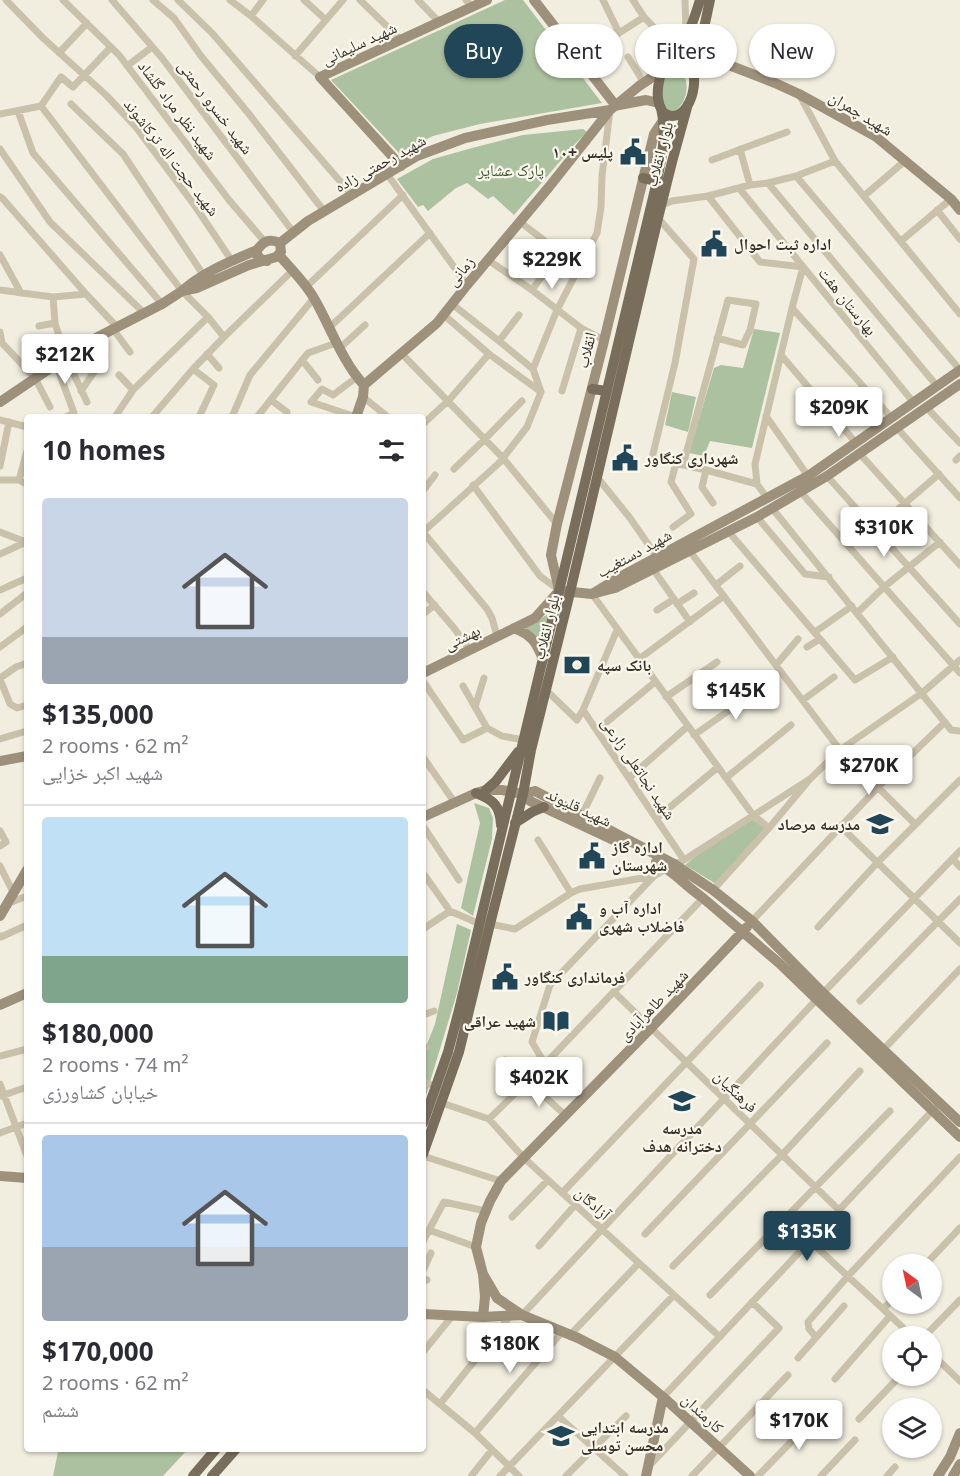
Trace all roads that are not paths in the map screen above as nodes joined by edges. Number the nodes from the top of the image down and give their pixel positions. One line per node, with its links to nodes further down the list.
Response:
1 (6, 0): 35 (street, شهید حجت اله ترکاشوند)
2 (63, 0): 24 (street, شهید نظر مراد گلشاد)
3 (112, 0): 34 (street, شهید خسرو رحمتی)
4 (153, 0): 79 (street)
5 (178, 0): 70 (street)
6 (230, 0): 20 (street)
7 (263, 0): 20 (street)
8 (304, 0): 22 (street)
9 (343, 0): 22 (street)
10 (360, 0): 32 (street)
11 (418, 0): 23 (street)
12 (487, 0): 19 (street, شهید سلیمانی)
13 (534, 0): 25 (street)
14 (603, 0): 26 (street)
15 (633, 0): 21 (street)
16 (685, 0): 28 (street)
17 (700, 0): 29 (main road)
18 (710, 0): 30 (main road)
19 (469, 4): 23 (street, شهید سلیمانی)
20 (251, 16): 36 (street)
21 (644, 17): 27 (street); 31 (street)
22 (326, 20): 36 (street)
23 (439, 22): 32 (street, شهید سلیمانی)
24 (87, 23): 33 (street, شهید نظر مراد گلشاد); 35 (street)
25 (552, 24)
26 (615, 24)
27 (651, 24)
28 (686, 24)
29 (692, 24)
30 (705, 24)
31 (623, 30)
32 (401, 40): 41 (street, شهید سلیمانی)
33 (111, 47): 38 (street, شهید نظر مراد گلشاد); 40 (street)
34 (153, 47): 38 (street); 82 (street, شهید خسرو رحمتی)
35 (59, 53): 40 (street, شهید حجت اله ترکاشوند)
36 (295, 56): 41 (street)
37 (628, 57): 46 (street)
38 (127, 66): 87 (street, شهید نظر مراد گلشاد)
39 (737, 68): 47 (street, شهید چمران)
40 (84, 75): 51 (street); 93 (street, شهید حجت اله ترکاشوند)
41 (320, 77): 62 (street, شهید سلیمانی)
42 (592, 78): 52 (street)
43 (651, 78): 46 (street, زمانی)
44 (662, 78): 50 (main road)
45 (694, 78): 49 (main road)
46 (644, 83): 52 (street, زمانی)
47 (799, 94): 60 (street, شهید چمران); 61 (street)
48 (71, 104): 98 (street)
49 (688, 104): 50 (main road); 76 (main road, بلوار انقلاب)
50 (660, 105): 52 (street, شهید رحمتی زاده); 55 (main road, بلوار انقلاب)
51 (41, 106): 53 (street); 103 (street)
52 (613, 108): 62 (street, شهید رحمتی زاده); 81 (street, زمانی); 111 (street)
53 (18, 111): 54 (street); 108 (street)
54 (0, 114)
55 (664, 119): 65 (street, انقلاب); 66 (main road, بلوار انقلاب)
56 (787, 132): 58 (street)
57 (0, 149): 112 (street)
58 (740, 149): 59 (street); 68 (street)
59 (712, 160)
60 (906, 160): 73 (street); 75 (street, شهید چمران)
61 (835, 161): 64 (street); 73 (street)
62 (401, 166): 63 (street, شهید رحمتی زاده)
63 (387, 174): 70 (street, شهید رحمتی زاده); 71 (street)
64 (796, 176): 67 (street); 142 (street)
65 (643, 178): 66 (main road); 127 (street, انقلاب)
66 (657, 181): 153 (main road, بلوار انقلاب)
67 (768, 183): 68 (street); 148 (street)
68 (750, 185): 69 (street)
69 (739, 188): 72 (street); 96 (street, بهارستان هفت)
70 (352, 195): 79 (street, شهید رحمتی زاده)
71 (403, 195): 83 (street); 100 (street)
72 (708, 196): 76 (street); 96 (street)
73 (864, 196): 86 (street)
74 (0, 197): 105 (street)
75 (951, 199): 77 (street); 78 (street, شهید چمران)
76 (662, 205): 80 (main road, بلوار انقلاب)
77 (937, 210): 84 (street); 86 (street)
78 (960, 210)
79 (324, 211): 82 (street, شهید رحمتی زاده)
80 (658, 218): 185 (street); 192 (main road, بلوار انقلاب)
81 (520, 222): 85 (street); 92 (street, زمانی)
82 (294, 233): 88 (street, شهید رحمتی زاده)
83 (430, 233): 99 (street); 121 (street)
84 (960, 239)
85 (545, 241)
86 (901, 241): 113 (street)
87 (265, 242): 88 (street); 89 (street)
88 (280, 243): 91 (street)
89 (257, 250): 93 (street); 94 (street)
90 (0, 255): 104 (street)
91 (279, 255): 94 (street); 97 (street)
92 (488, 260): 99 (street, زمانی); 102 (street)
93 (232, 261): 98 (street)
94 (267, 261): 103 (street)
95 (550, 266): 102 (street)
96 (803, 267): 110 (street); 161 (street, بهارستان هفت)
97 (292, 271): 100 (street); 124 (street)
98 (204, 276): 103 (street)
99 (467, 285): 109 (street, زمانی)
100 (306, 287): 107 (street)
101 (0, 290): 104 (street)
102 (532, 290): 111 (street)
103 (182, 291): 108 (street); 116 (street)
104 (21, 293): 106 (street)
105 (86, 294): 106 (street); 120 (street)
106 (53, 297): 117 (street)
107 (314, 298): 121 (street); 170 (street)
108 (162, 304): 112 (street)
109 (452, 304): 114 (street, زمانی); 128 (street)
110 (792, 308): 135 (street); 178 (street)
111 (557, 310): 122 (street); 141 (street)
112 (144, 313): 120 (street)
113 (960, 314)
114 (444, 315): 133 (street, زمانی); 134 (street)
115 (519, 315): 128 (street)
116 (208, 317): 124 (street); 150 (street)
117 (55, 322): 119 (street); 136 (street)
118 (365, 325): 130 (street)
119 (39, 326)
120 (115, 328): 126 (street); 131 (street)
121 (329, 328): 130 (street)
122 (581, 328): 127 (street); 152 (street)
123 (0, 332): 129 (street)
124 (224, 337): 132 (street)
125 (717, 338): 125 (street); 185 (street)
126 (92, 340): 136 (street); 151 (street)
127 (604, 340): 149 (street, انقلاب)
128 (500, 341): 141 (street)
129 (1, 343): 144 (street)
130 (338, 345): 137 (street); 146 (street)
131 (130, 351)
132 (207, 354): 139 (street); 140 (street)
133 (402, 354): 146 (street, زمانی); 157 (street)
134 (489, 354): 154 (street); 157 (street)
135 (781, 355): 174 (street); 182 (street)
136 (66, 358): 138 (street); 151 (street)
137 (302, 360): 145 (street); 156 (street)
138 (56, 364): 144 (street); 166 (street)
139 (219, 368)
140 (193, 369): 168 (street); 169 (street)
141 (533, 369): 154 (street)
142 (960, 370): 148 (street, شهید دستغیب)
143 (119, 375): 150 (street)
144 (35, 378): 158 (street); 162 (street)
145 (318, 380)
146 (361, 381): 155 (street); 165 (street)
147 (960, 384): 163 (street, شهید دستغیب)
148 (938, 386): 161 (street, شهید دستغیب)
149 (592, 389): 153 (main road); 206 (street, انقلاب)
150 (133, 390): 167 (street)
151 (81, 391): 159 (street)
152 (562, 391)
153 (607, 391): 228 (main road, بلوار انقلاب)
154 (541, 392): 183 (street)
155 (363, 397): 172 (street); 173 (street)
156 (271, 400): 164 (street); 171 (street)
157 (449, 400): 176 (street); 180 (street)
158 (0, 402)
159 (87, 402)
160 (522, 402): 180 (street)
161 (914, 403): 178 (street, شهید دستغیب)
162 (50, 407)
163 (927, 408): 178 (street, شهید دستغیب); 181 (street)
164 (287, 412)
165 (329, 413)
166 (72, 414)
167 (117, 414)
168 (155, 414)
169 (200, 414)
170 (233, 414)
171 (259, 414)
172 (357, 414)
173 (384, 414)
174 (766, 416): 195 (street); 197 (street)
175 (0, 420): 177 (street)
176 (426, 421)
177 (9, 422): 179 (street); 186 (street)
178 (895, 423): 182 (street, شهید دستغیب); 190 (street)
179 (24, 425)
180 (485, 439): 183 (street); 187 (street)
181 (960, 443)
182 (858, 448): 191 (street, شهید دستغیب); 195 (street, شهید دستغیب); 204 (street)
183 (504, 458): 198 (street); 206 (street)
184 (24, 462): 194 (street)
185 (680, 464): 188 (street); 207 (street)
186 (0, 466)
187 (454, 469)
188 (706, 470): 197 (street); 202 (street)
189 (435, 474): 199 (street)
190 (939, 474): 201 (street); 204 (street)
191 (827, 476): 195 (street, شهید دستغیب); 209 (street)
192 (597, 477): 218 (street); 228 (main road, بلوار انقلاب)
193 (0, 480): 194 (street)
194 (19, 480): 196 (street)
195 (811, 480): 200 (street, شهید دستغیب)
196 (24, 482)
197 (757, 484): 203 (street)
198 (473, 485): 208 (street); 228 (street)
199 (426, 487)
200 (796, 488): 203 (street, شهید دستغیب); 226 (street)
201 (960, 498)
202 (713, 503)
203 (770, 503): 205 (street, شهید دستغیب); 218 (street, شهید دستغیب); 223 (street)
204 (906, 504): 209 (street); 215 (street)
205 (757, 517): 210 (street, شهید دستغیب); 223 (street)
206 (557, 524): 228 (street, انقلاب)
207 (673, 527)
208 (426, 529)
209 (874, 529): 221 (street)
210 (728, 531): 216 (street, شهید دستغیب); 246 (street)
211 (0, 532): 213 (street)
212 (426, 536): 247 (street)
213 (24, 541)
214 (24, 543): 217 (street)
215 (940, 543): 219 (street); 221 (street)
216 (689, 550): 222 (street, شهید دستغیب); 225 (street)
217 (0, 554)
218 (657, 557): 231 (street, شهید دستغیب)
219 (960, 565)
220 (740, 566): 225 (street)
221 (909, 568): 226 (street); 242 (street)
222 (653, 569): 231 (street, شهید دستغیب); 234 (street)
223 (829, 578): 236 (street)
224 (24, 579): 227 (street)
225 (716, 585): 233 (street)
226 (884, 587): 239 (street); 260 (street)
227 (0, 590)
228 (565, 591): 231 (street); 243 (street, بهشتی); 255 (main road, بلوار انقلاب); 270 (main road, بلوار انقلاب)
229 (694, 593): 234 (street)
230 (24, 594): 240 (street)
231 (592, 594): 245 (street)
232 (426, 595): 235 (street)
233 (724, 596): 241 (street); 259 (street)
234 (675, 602): 237 (street); 241 (street)
235 (435, 605): 238 (street); 252 (street)
236 (852, 606): 239 (street); 246 (street)
237 (657, 610)
238 (426, 612)
239 (857, 613): 253 (street)
240 (0, 614)
241 (690, 621): 254 (street)
242 (960, 624)
243 (514, 628): 247 (street, بهشتی); 255 (street)
244 (24, 629): 250 (street)
245 (617, 630): 254 (street); 276 (street, شهید نجاتعلی زارعی)
246 (814, 632): 249 (street)
247 (497, 636): 252 (street, بهشتی)
248 (798, 639): 259 (street)
249 (820, 639): 251 (street); 253 (street)
250 (0, 647)
251 (807, 647)
252 (469, 649): 261 (street, بهشتی)
253 (893, 657): 271 (street)
254 (639, 659): 266 (street)
255 (543, 660): 286 (main road, بلوار انقلاب)
256 (960, 660): 260 (street)
257 (717, 662): 272 (street)
258 (24, 664): 264 (street)
259 (776, 665): 273 (street)
260 (954, 666): 262 (street); 271 (street)
261 (426, 671)
262 (960, 673)
263 (834, 677): 273 (street)
264 (0, 678): 274 (street)
265 (484, 678): 275 (street)
266 (656, 682): 272 (street); 281 (street)
267 (426, 685): 280 (street)
268 (463, 686): 275 (street)
269 (764, 686): 284 (street)
270 (546, 690): 276 (street); 300 (main road, بلوار انقلاب)
271 (922, 693): 277 (street); 287 (street)
272 (666, 697): 279 (street)
273 (802, 700): 287 (street)
274 (24, 706)
275 (475, 707): 280 (street)
276 (584, 710): 281 (street, شهید نجاتعلی زارعی)
277 (945, 722): 282 (street); 297 (street)
278 (791, 725): 294 (street)
279 (688, 726): 284 (street); 293 (street)
280 (487, 728): 286 (street)
281 (597, 729): 293 (street, شهید نجاتعلی زارعی)
282 (960, 731)
283 (24, 732): 285 (street)
284 (694, 735): 291 (street)
285 (0, 739)
286 (523, 742): 298 (main road); 299 (main road, بلوار انقلاب)
287 (840, 750): 295 (street); 297 (street)
288 (24, 757): 289 (street)
289 (0, 761)
290 (426, 761): 301 (street)
291 (718, 767): 294 (street); 306 (street)
292 (600, 778): 303 (street)
293 (629, 778): 306 (street, شهید نجاتعلی زارعی)
294 (726, 778): 304 (street)
295 (810, 779): 304 (street); 310 (street)
296 (960, 780): 308 (street)
297 (878, 787): 308 (street); 309 (street)
298 (481, 792): 299 (street); 301 (street); 313 (main road)
299 (512, 792): 300 (street); 313 (main road, بلوار انقلاب)
300 (523, 794): 302 (street, شهید قلیوند); 303 (street, شهید قلیوند); 307 (main road, بلوار انقلاب)
301 (454, 803): 305 (street)
302 (544, 807): 307 (main road); 319 (street, شهید قلیوند)
303 (582, 815): 319 (street, شهید قلیوند)
304 (753, 815): 310 (street); 319 (street)
305 (426, 816)
306 (657, 818): 319 (street, شهید نجاتعلی زارعی)
307 (515, 823): 337 (main road, بلوار انقلاب)
308 (915, 824): 318 (street)
309 (840, 826): 318 (street); 335 (street)
310 (769, 828): 326 (street)
311 (426, 830): 325 (street)
312 (0, 831): 315 (street)
313 (501, 835): 337 (main road, بلوار انقلاب)
314 (538, 840): 327 (street)
315 (0, 846)
316 (960, 852): 317 (street)
317 (953, 859): 321 (street); 331 (street)
318 (877, 862): 331 (street); 340 (street)
319 (675, 864): 323 (street); 326 (street, شهید قلیوند); 330 (street, شهید قلیوند)
320 (0, 866): 329 (street)
321 (960, 867)
322 (24, 875): 329 (street)
323 (654, 876): 327 (street); 360 (street)
324 (426, 877): 333 (street)
325 (459, 880)
326 (713, 890): 330 (street); 335 (street, شهید قلیوند)
327 (571, 893): 337 (street)
328 (24, 896): 329 (street)
329 (11, 898): 334 (street)
330 (703, 898): 341 (street, شهید قلیوند); 346 (street)
331 (915, 899): 336 (street); 348 (street)
332 (960, 899): 336 (street)
333 (450, 911): 337 (street); 339 (street)
334 (0, 916)
335 (752, 921): 341 (street, شهید طاهرآبادی); 348 (street, شهید قلیوند)
336 (937, 921): 343 (street); 349 (street)
337 (485, 924): 365 (main road, بلوار انقلاب); 369 (main road, بلوار انقلاب)
338 (24, 926): 342 (street)
339 (426, 927)
340 (818, 927)
341 (743, 932): 348 (street, شهید قلیوند); 353 (street, شهید طاهرآبادی)
342 (0, 936)
343 (960, 943)
344 (960, 969): 356 (street)
345 (760, 984): 359 (street)
346 (614, 992): 353 (street, فرهنگیان); 360 (street)
347 (24, 994): 350 (street)
348 (820, 996): 356 (street, شهید قلیوند); 368 (street)
349 (860, 1001)
350 (0, 1005)
351 (434, 1011): 352 (street)
352 (426, 1014)
353 (651, 1028): 359 (street, فرهنگیان); 373 (street, شهید طاهرآبادی)
354 (826, 1043): 377 (street)
355 (24, 1050): 357 (street)
356 (880, 1053): 370 (street, شهید قلیوند)
357 (0, 1056)
358 (505, 1060): 364 (street)
359 (686, 1062): 368 (street, فرهنگیان); 392 (street)
360 (545, 1064): 364 (street)
361 (860, 1071): 383 (street)
362 (426, 1083): 365 (street)
363 (0, 1084): 367 (street)
364 (525, 1084): 373 (street); 374 (street)
365 (436, 1086): 372 (main road, بلوار انقلاب)
366 (24, 1088): 367 (street)
367 (2, 1095): 378 (street)
368 (723, 1098): 377 (street, فرهنگیان); 397 (street)
369 (442, 1103): 374 (street, آزادگان); 382 (main road, بلوار انقلاب)
370 (936, 1107): 375 (street, شهید قلیوند); 380 (street, شهید قلیوند); 394 (street)
371 (890, 1110): 391 (street)
372 (426, 1114)
373 (566, 1116): 386 (street, شهید طاهرآبادی)
374 (489, 1119): 386 (street, آزادگان)
375 (960, 1122)
376 (24, 1124): 378 (street)
377 (750, 1124): 383 (street, فرهنگیان); 400 (street)
378 (16, 1127): 379 (street); 381 (street)
379 (0, 1133)
380 (960, 1137)
381 (24, 1146)
382 (426, 1147)
383 (782, 1155): 391 (street, فرهنگیان); 409 (street)
384 (426, 1156): 390 (street)
385 (960, 1157): 411 (street)
386 (524, 1158): 389 (street, آزادگان); 390 (street, شهید طاهرآبادی)
387 (0, 1176): 388 (street)
388 (24, 1178)
389 (548, 1180): 392 (street, آزادگان); 396 (street)
390 (501, 1181): 395 (street, شهید طاهرآبادی)
391 (816, 1188): 394 (street, فرهنگیان); 413 (street)
392 (562, 1193): 393 (street, آزادگان)
393 (575, 1205): 397 (street, آزادگان); 403 (street)
394 (839, 1210): 402 (street)
395 (486, 1211): 399 (street); 404 (street, شهید طاهرآبادی)
396 (512, 1217)
397 (601, 1228): 407 (street, آزادگان); 421 (street)
398 (960, 1228): 406 (street)
399 (429, 1230): 401 (street); 404 (street)
400 (645, 1234)
401 (426, 1236)
402 (810, 1241): 411 (street); 415 (street)
403 (539, 1246)
404 (476, 1247): 410 (street, شهید طاهرآبادی)
405 (431, 1253): 408 (street)
406 (935, 1254)
407 (639, 1263): 412 (street, آزادگان); 426 (street)
408 (426, 1264)
409 (673, 1266)
410 (483, 1274): 421 (street); 423 (street)
411 (848, 1276): 417 (street); 428 (street)
412 (674, 1295): 427 (street, آزادگان); 430 (street)
413 (710, 1295)
414 (960, 1300): 425 (street)
415 (752, 1302): 427 (street); 444 (street)
416 (844, 1306): 428 (street)
417 (882, 1309)
418 (426, 1314): 420 (street)
419 (888, 1314): 422 (street)
420 (453, 1315): 423 (street); 429 (street)
421 (516, 1316): 423 (street); 426 (street, کارمندان); 439 (street)
422 (890, 1316): 424 (street); 434 (street)
423 (483, 1317)
424 (901, 1326)
425 (935, 1326)
426 (567, 1333): 430 (street, کارمندان); 445 (street)
427 (720, 1337): 438 (street)
428 (816, 1337): 431 (street)
429 (426, 1348)
430 (615, 1357): 438 (street, کارمندان); 441 (street)
431 (798, 1358)
432 (942, 1364): 435 (street)
433 (788, 1375): 449 (street)
434 (835, 1379)
435 (960, 1381)
436 (890, 1386): 443 (street)
437 (426, 1392): 439 (street)
438 (663, 1397): 444 (street, کارمندان); 457 (street)
439 (440, 1404): 445 (street)
440 (824, 1409): 467 (street)
441 (558, 1416): 450 (street); 455 (street)
442 (626, 1416): 450 (street)
443 (859, 1419)
444 (691, 1422): 449 (street, کارمندان); 457 (street)
445 (475, 1433): 451 (street)
446 (960, 1433): 448 (street)
447 (855, 1440): 468 (street)
448 (958, 1446): 454 (street)
449 (719, 1448): 465 (street); 466 (street, کارمندان)
450 (595, 1449): 463 (street); 464 (street)
451 (492, 1450): 455 (street); 458 (street)
452 (213, 1452): 459 (main road)
453 (233, 1452): 460 (main road)
454 (957, 1460): 470 (street); 471 (street)
455 (509, 1467): 461 (street); 462 (street)
456 (895, 1467): 469 (street)
457 (647, 1472)
458 (472, 1475)
459 (193, 1476)
460 (213, 1476)
461 (500, 1476)
462 (519, 1476)
463 (566, 1476)
464 (625, 1476)
465 (692, 1476)
466 (750, 1476)
467 (758, 1476)
468 (821, 1476)
469 (887, 1476)
470 (938, 1476)
471 (952, 1476)

